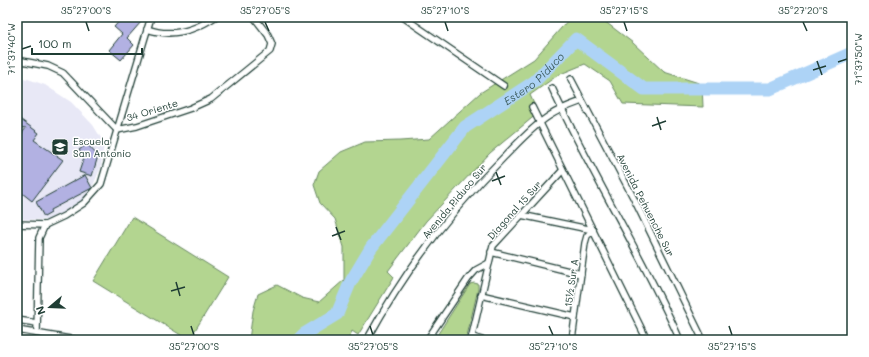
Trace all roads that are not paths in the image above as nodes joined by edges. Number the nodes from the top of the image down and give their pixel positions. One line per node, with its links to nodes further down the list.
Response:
1 (151, 17): 5 (street)
2 (215, 17): 5 (street)
3 (254, 17): 14 (street, 34 Oriente)
4 (403, 17): 8 (street)
5 (147, 29): 14 (street)
6 (17, 60): 14 (street, 34 Oriente)
7 (571, 79): 10 (street, Avenida Pehuenche Sur)
8 (504, 86)
9 (552, 88): 12 (street)
10 (582, 101): 12 (street, Avenida Piduco Sur); 38 (street, Avenida Pehuenche Sur)
11 (532, 107): 13 (street)
12 (561, 109): 13 (street, Avenida Piduco Sur); 37 (street)
13 (539, 123): 15 (street); 32 (street, Avenida Piduco Sur)
14 (117, 130): 18 (street)
15 (562, 170): 16 (street, Diagonal 15 Sur); 19 (street)
16 (521, 215): 19 (street); 20 (street, Diagonal 15 Sur)
17 (17, 224): 18 (street)
18 (45, 225): 26 (street)
19 (592, 230): 22 (street, 15½ Sur A); 36 (street)
20 (491, 252): 21 (street, Diagonal 15 Sur); 22 (street)
21 (489, 263): 23 (street, Diagonal 15 Sur); 33 (street)
22 (581, 274): 24 (street, 15½ Sur A)
23 (481, 295): 24 (street); 30 (street, Diagonal 15 Sur)
24 (575, 317): 35 (street, 15½ Sur A)
25 (17, 320): 26 (street)
26 (37, 323): 28 (street)
27 (17, 330): 28 (street)
28 (37, 333): 29 (street)
29 (45, 337): 31 (street)
30 (472, 339): 34 (street)
31 (76, 340)
32 (367, 340)
33 (427, 340)
34 (482, 340)
35 (572, 340)
36 (647, 340)
37 (680, 340)
38 (703, 340)

